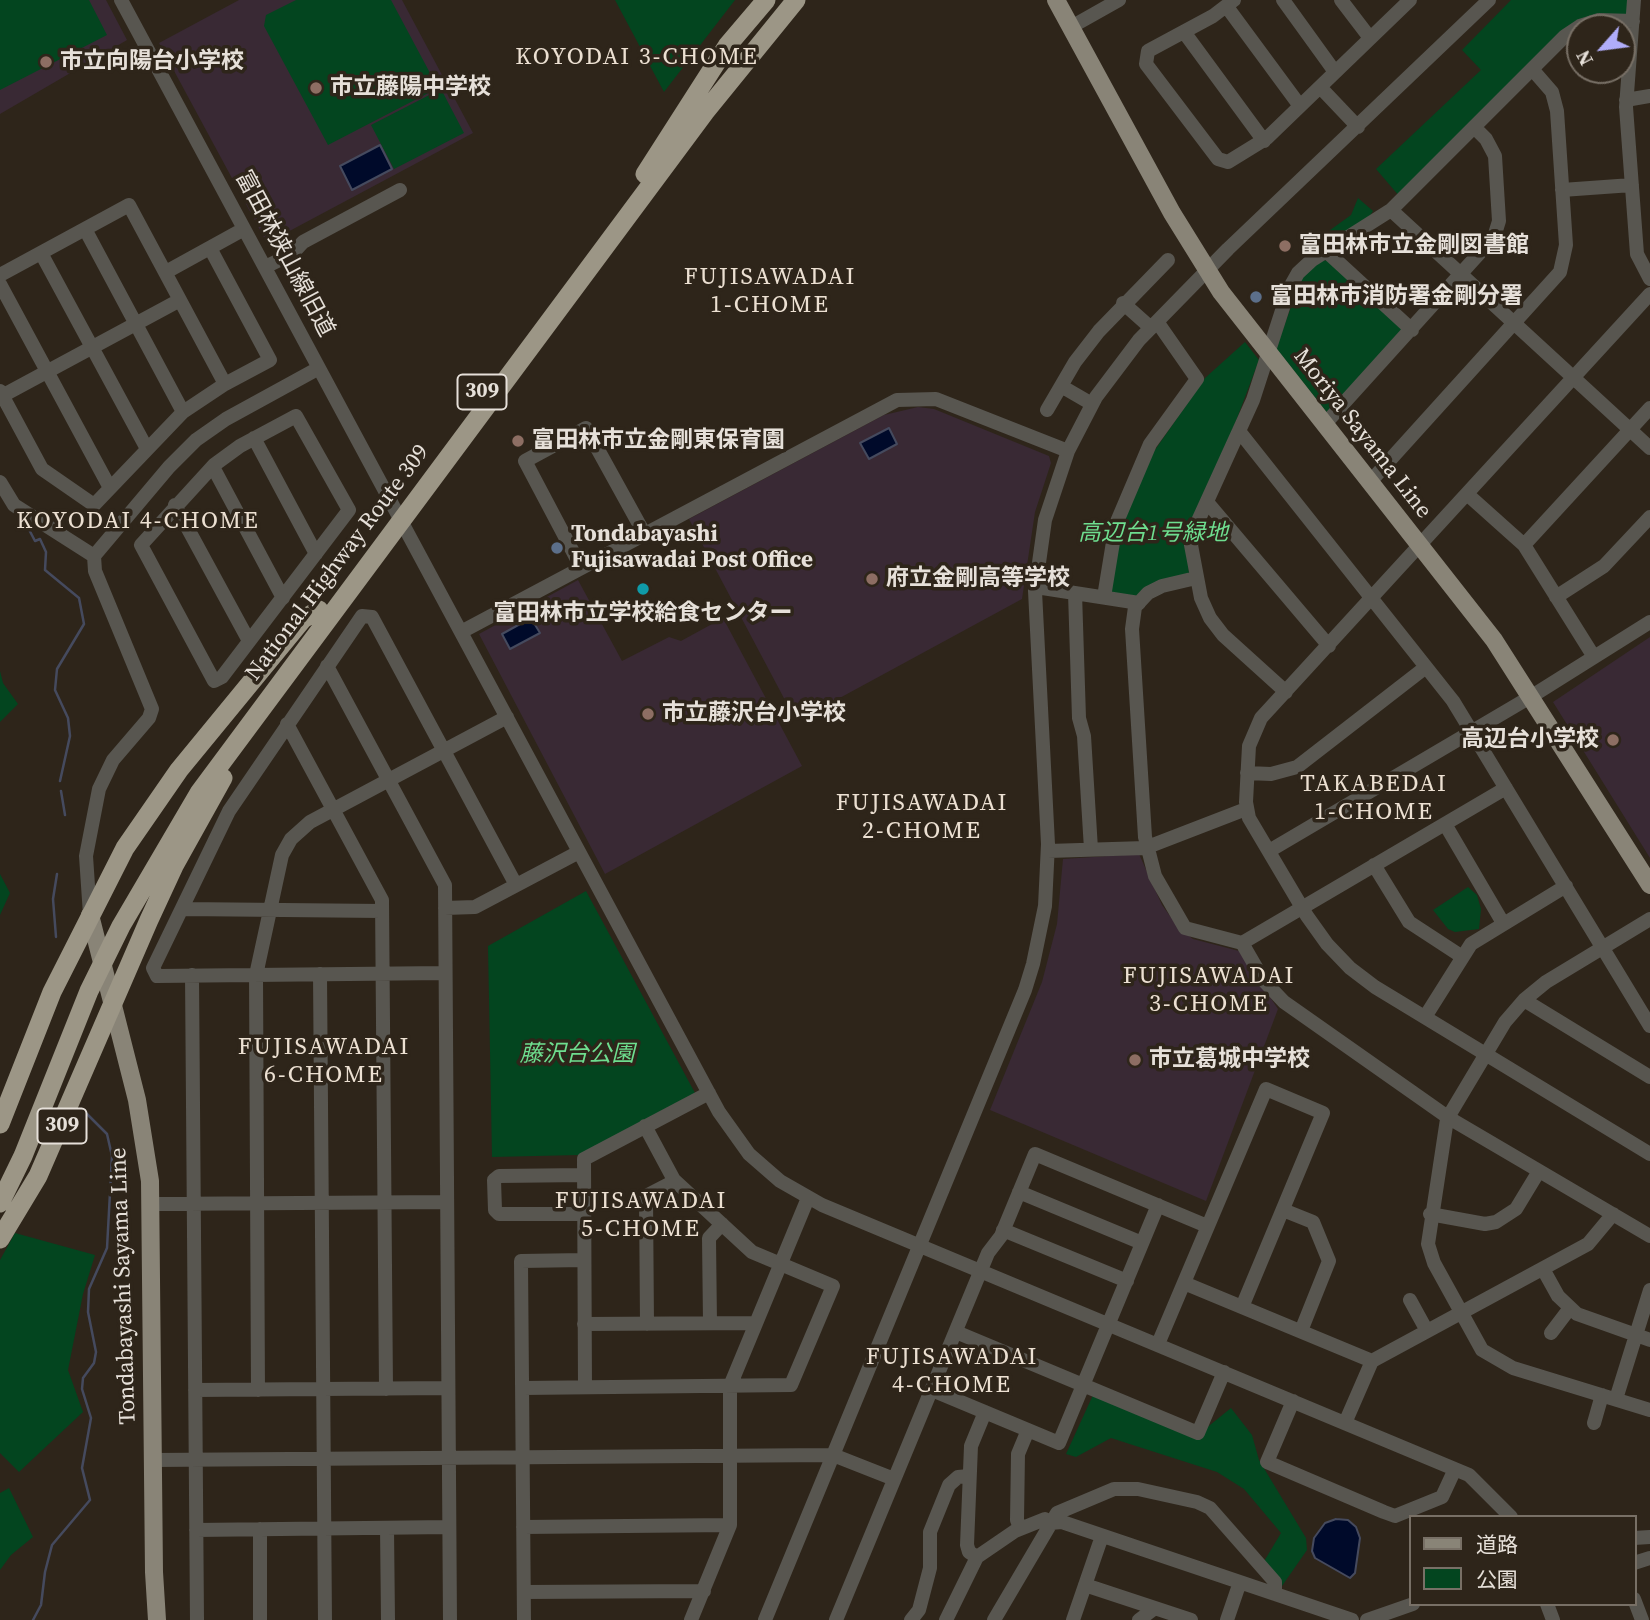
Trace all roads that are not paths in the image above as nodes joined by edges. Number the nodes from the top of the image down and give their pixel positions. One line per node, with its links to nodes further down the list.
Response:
1 (121, 0): 34 (street, 富田林狭山線旧道)
2 (766, 0): 27 (highway, 309)
3 (782, 0): 27 (highway, National Highway Route 309 / 309)
4 (796, 0): 32 (highway, National Highway Route 309 / 309)
5 (813, 0): 32 (highway, 309)
6 (1056, 0): 13 (main road, Moriya Sayama Line)
7 (1119, 0): 13 (street)
8 (1283, 0): 18 (street)
9 (1341, 0): 15 (street)
10 (1406, 1): 15 (street)
11 (1230, 3): 14 (street); 23 (street)
12 (1481, 3): 24 (street)
13 (1071, 27): 40 (main road, Moriya Sayama Line)
14 (1184, 32): 26 (street); 26 (street)
15 (1370, 38): 18 (street)
16 (1566, 39): 17 (street)
17 (1532, 69): 25 (street); 30 (street)
18 (1335, 72): 20 (street)
19 (1627, 84): 22 (street)
20 (1320, 87): 23 (street); 24 (street)
21 (1650, 96): 22 (street)
22 (1626, 100): 28 (street)
23 (1300, 106): 26 (street)
24 (1358, 127): 40 (street)
25 (1474, 127): 31 (street); 43 (street)
26 (1264, 141)
27 (645, 174): 94 (highway, National Highway Route 309 / 309)
28 (1632, 186): 30 (street); 44 (street)
29 (400, 190): 39 (street)
30 (1562, 190): 50 (street)
31 (1391, 211): 36 (street); 43 (street)
32 (629, 214): 94 (highway, National Highway Route 309 / 309)
33 (85, 229): 37 (street); 41 (street); 49 (street)
34 (244, 229): 35 (street); 39 (street, 富田林狭山線旧道)
35 (210, 248): 41 (street); 58 (street)
36 (1326, 251): 52 (street); 54 (street)
37 (41, 253): 42 (street); 53 (street)
38 (1168, 260): 48 (street)
39 (265, 267): 55 (street, 富田林狭山線旧道)
40 (1208, 271): 51 (street); 54 (main road, Moriya Sayama Line)
41 (166, 272): 47 (street)
42 (0, 275)
43 (1462, 275): 50 (street); 52 (street)
44 (1650, 279)
45 (0, 284): 56 (street)
46 (1650, 293): 57 (street)
47 (180, 300): 49 (street); 58 (street)
48 (1124, 303): 51 (street); 59 (street)
49 (136, 324): 53 (street); 64 (street)
50 (1515, 324): 57 (street); 74 (street)
51 (1155, 326): 61 (street); 89 (street)
52 (1412, 330): 65 (street)
53 (92, 347): 56 (street); 69 (street)
54 (1268, 354): 65 (main road, Moriya Sayama Line); 67 (street)
55 (319, 368): 84 (street, 富田林狭山線旧道); 96 (street)
56 (47, 371): 60 (street); 75 (street)
57 (1574, 378): 66 (street); 76 (street)
58 (225, 384): 64 (street)
59 (1061, 386): 61 (street); 63 (street)
60 (1, 394): 75 (street)
61 (1092, 404): 71 (street)
62 (1650, 408): 66 (street)
63 (1047, 410)
64 (183, 412): 69 (street)
65 (1324, 425): 74 (main road, Moriya Sayama Line)
66 (1630, 430): 70 (street); 82 (street)
67 (1238, 431): 77 (street); 92 (street)
68 (254, 438): 72 (street); 83 (street); 83 (street)
69 (146, 447): 75 (street)
70 (1650, 448)
71 (1068, 451): 80 (street); 87 (street)
72 (213, 467): 78 (street); 91 (street)
73 (0, 482): 84 (street)
74 (1370, 482): 81 (main road, Moriya Sayama Line)
75 (110, 488)
76 (1467, 494): 81 (street); 82 (street)
77 (1207, 502): 86 (street); 98 (street)
78 (176, 505): 97 (street); 97 (street)
79 (1650, 517): 90 (street)
80 (644, 533): 85 (street); 85 (street)
81 (1420, 545): 92 (street); 103 (main road, Moriya Sayama Line)
82 (1524, 545): 90 (street)
83 (316, 554): 91 (street)
84 (94, 556): 128 (street)
85 (582, 567): 96 (street)
86 (1196, 578): 93 (street); 102 (street)
87 (1036, 587): 88 (street); 116 (street)
88 (1075, 593): 89 (street); 115 (street)
89 (1104, 597): 93 (street)
90 (1556, 597): 99 (street)
91 (283, 598): 97 (street)
92 (1372, 598): 98 (street); 101 (street)
93 (1139, 603): 114 (street)
94 (319, 620): 128 (highway, 309); 140 (highway, 309); 143 (highway, National Highway Route 309 / 309)
95 (1650, 622): 99 (street)
96 (461, 632): 104 (street)
97 (249, 641)
98 (1329, 646): 102 (street)
99 (1594, 657): 103 (street)
100 (327, 666): 105 (street); 107 (street); 109 (street)
101 (1426, 667): 106 (street); 108 (street)
102 (1286, 692): 108 (street)
103 (1532, 696): 106 (street); 120 (main road, Moriya Sayama Line)
104 (507, 717): 107 (street); 118 (street)
105 (287, 724): 112 (street); 125 (street)
106 (1472, 731): 110 (street); 117 (street)
107 (444, 751): 109 (street); 121 (street)
108 (1247, 773): 111 (street)
109 (388, 780): 112 (street); 124 (street)
110 (1506, 788): 113 (street); 122 (street)
111 (1246, 809): 114 (street); 117 (street)
112 (334, 810): 126 (street); 127 (street)
113 (1445, 824): 119 (street); 130 (street)
114 (1147, 847): 115 (street); 131 (street)
115 (1091, 849): 116 (street)
116 (1048, 850): 175 (street)
117 (1269, 851): 123 (street)
118 (579, 852): 121 (street); 146 (street)
119 (1374, 865): 123 (street); 133 (street)
120 (1648, 876)
121 (516, 885): 124 (street)
122 (1566, 886): 130 (street); 132 (street)
123 (1302, 907): 131 (street); 141 (street)
124 (445, 908): 134 (street)
125 (183, 909): 127 (street); 137 (street)
126 (382, 911): 127 (street); 136 (street)
127 (269, 912): 138 (street)
128 (90, 915): 140 (main road, Tondabayashi Sayama Line); 148 (highway, 309)
129 (1650, 919): 132 (street)
130 (1503, 923): 133 (street)
131 (1242, 943): 147 (street)
132 (1603, 948): 139 (street); 142 (street)
133 (1461, 956): 141 (street)
134 (445, 973): 136 (street); 158 (street)
135 (320, 974): 136 (street); 138 (street); 162 (street)
136 (383, 974): 163 (street)
137 (192, 975): 138 (street); 161 (street)
138 (256, 975): 157 (street)
139 (1524, 1000): 144 (street); 145 (street)
140 (111, 1006): 160 (main road, Tondabayashi Sayama Line); 173 (highway, 309)
141 (1424, 1017): 144 (street)
142 (1650, 1026)
143 (60, 1047): 153 (highway, National Highway Route 309 / 309); 159 (highway, National Highway Route 309 / 309)
144 (1486, 1055): 147 (street); 150 (street)
145 (1650, 1077)
146 (709, 1093): 149 (street); 156 (street)
147 (1448, 1117): 151 (street); 167 (street)
148 (0, 1124)
149 (645, 1126): 152 (street); 154 (street)
150 (1650, 1154)
151 (1539, 1171): 167 (street); 168 (street)
152 (584, 1175): 166 (street); 166 (street)
153 (0, 1180)
154 (675, 1181): 169 (street); 190 (street)
155 (1019, 1192): 164 (street); 171 (street); 174 (street)
156 (808, 1198): 175 (street); 177 (street)
157 (257, 1202): 161 (street); 162 (street); 208 (street)
158 (447, 1202): 163 (street); 204 (street)
159 (0, 1203)
160 (151, 1203): 161 (street); 224 (main road, Tondabayashi Sayama Line)
161 (194, 1203): 207 (street)
162 (321, 1203): 163 (street); 209 (street)
163 (384, 1203): 206 (street)
164 (1158, 1205): 170 (street); 174 (street)
165 (1283, 1210): 170 (street); 184 (street); 192 (street)
166 (584, 1214): 176 (street)
167 (1430, 1214): 186 (street)
168 (1614, 1214): 172 (street); 178 (street)
169 (722, 1224): 177 (street); 187 (street)
170 (1207, 1226): 181 (street)
171 (1003, 1230): 179 (street); 180 (street)
172 (1650, 1236)
173 (0, 1240)
174 (1142, 1243): 180 (street)
175 (921, 1245): 179 (street); 218 (street)
176 (584, 1260): 189 (street); 205 (street)
177 (780, 1264): 188 (street); 202 (street)
178 (1543, 1269): 185 (street); 186 (street)
179 (981, 1270): 191 (street); 194 (street)
180 (1127, 1281): 191 (street)
181 (1184, 1283): 184 (street); 198 (street)
182 (1650, 1290): 196 (street)
183 (1410, 1300): 193 (street)
184 (1242, 1307): 192 (street)
185 (1570, 1308): 195 (street); 196 (street)
186 (1460, 1313): 193 (street); 211 (street)
187 (710, 1323): 188 (street); 190 (street)
188 (756, 1323): 202 (street)
189 (584, 1324): 190 (street); 203 (street)
190 (648, 1324)
191 (1109, 1324): 198 (street); 201 (street)
192 (1301, 1331): 199 (street)
193 (1427, 1331): 199 (street)
194 (956, 1332): 201 (street); 210 (street)
195 (1551, 1333)
196 (1635, 1335): 197 (street); 211 (street)
197 (1650, 1340)
198 (1158, 1344): 200 (street)
199 (1372, 1361): 215 (street)
200 (1224, 1372): 201 (street); 212 (street)
201 (1084, 1385): 217 (street)
202 (730, 1386): 203 (street); 219 (street)
203 (585, 1387): 205 (street)
204 (449, 1388): 206 (street); 221 (street)
205 (523, 1388): 220 (street)
206 (386, 1389): 209 (street)
207 (195, 1390): 208 (street); 222 (street)
208 (258, 1390): 209 (street)
209 (323, 1390): 223 (street)
210 (932, 1390): 214 (street); 227 (street)
211 (1609, 1397): 213 (street); 216 (street)
212 (1293, 1401): 215 (street); 225 (street)
213 (1650, 1410)
214 (985, 1412): 217 (street); 226 (street)
215 (1345, 1423): 225 (street)
216 (1594, 1423)
217 (1028, 1430): 235 (street)
218 (833, 1455): 219 (street); 227 (street); 256 (street)
219 (730, 1456): 220 (street); 230 (street)
220 (523, 1457): 221 (street); 232 (street)
221 (449, 1458): 223 (street); 231 (street)
222 (196, 1459): 223 (street); 224 (street); 237 (street)
223 (323, 1459): 233 (street)
224 (153, 1460): 248 (main road, Tondabayashi Sayama Line)
225 (1455, 1469): 228 (street)
226 (970, 1476): 239 (street); 258 (street)
227 (894, 1479): 257 (street)
228 (1509, 1515)
229 (1050, 1522): 235 (street); 238 (street); 244 (street); 260 (street)
230 (730, 1525): 232 (street); 242 (street)
231 (449, 1527): 234 (street); 253 (street)
232 (523, 1527): 243 (street)
233 (324, 1528): 234 (street); 236 (street); 251 (street)
234 (387, 1528): 252 (street)
235 (1020, 1528): 239 (street)
236 (260, 1529): 237 (street); 250 (street)
237 (197, 1530): 249 (street)
238 (1102, 1536): 240 (street); 241 (street)
239 (977, 1557): 259 (street)
240 (1240, 1582): 244 (street); 264 (street)
241 (1086, 1584): 246 (street); 261 (street)
242 (704, 1591): 243 (street); 255 (street)
243 (524, 1592): 254 (street)
244 (1275, 1594): 247 (street)
245 (1408, 1606): 265 (street)
246 (1155, 1608): 262 (street); 263 (street)
247 (1344, 1619)
248 (157, 1620)
249 (197, 1620)
250 (260, 1620)
251 (325, 1620)
252 (388, 1620)
253 (450, 1620)
254 (524, 1620)
255 (691, 1620)
256 (765, 1620)
257 (836, 1620)
258 (911, 1620)
259 (946, 1620)
260 (994, 1620)
261 (1073, 1620)
262 (1139, 1620)
263 (1191, 1620)
264 (1227, 1620)
265 (1367, 1620)

